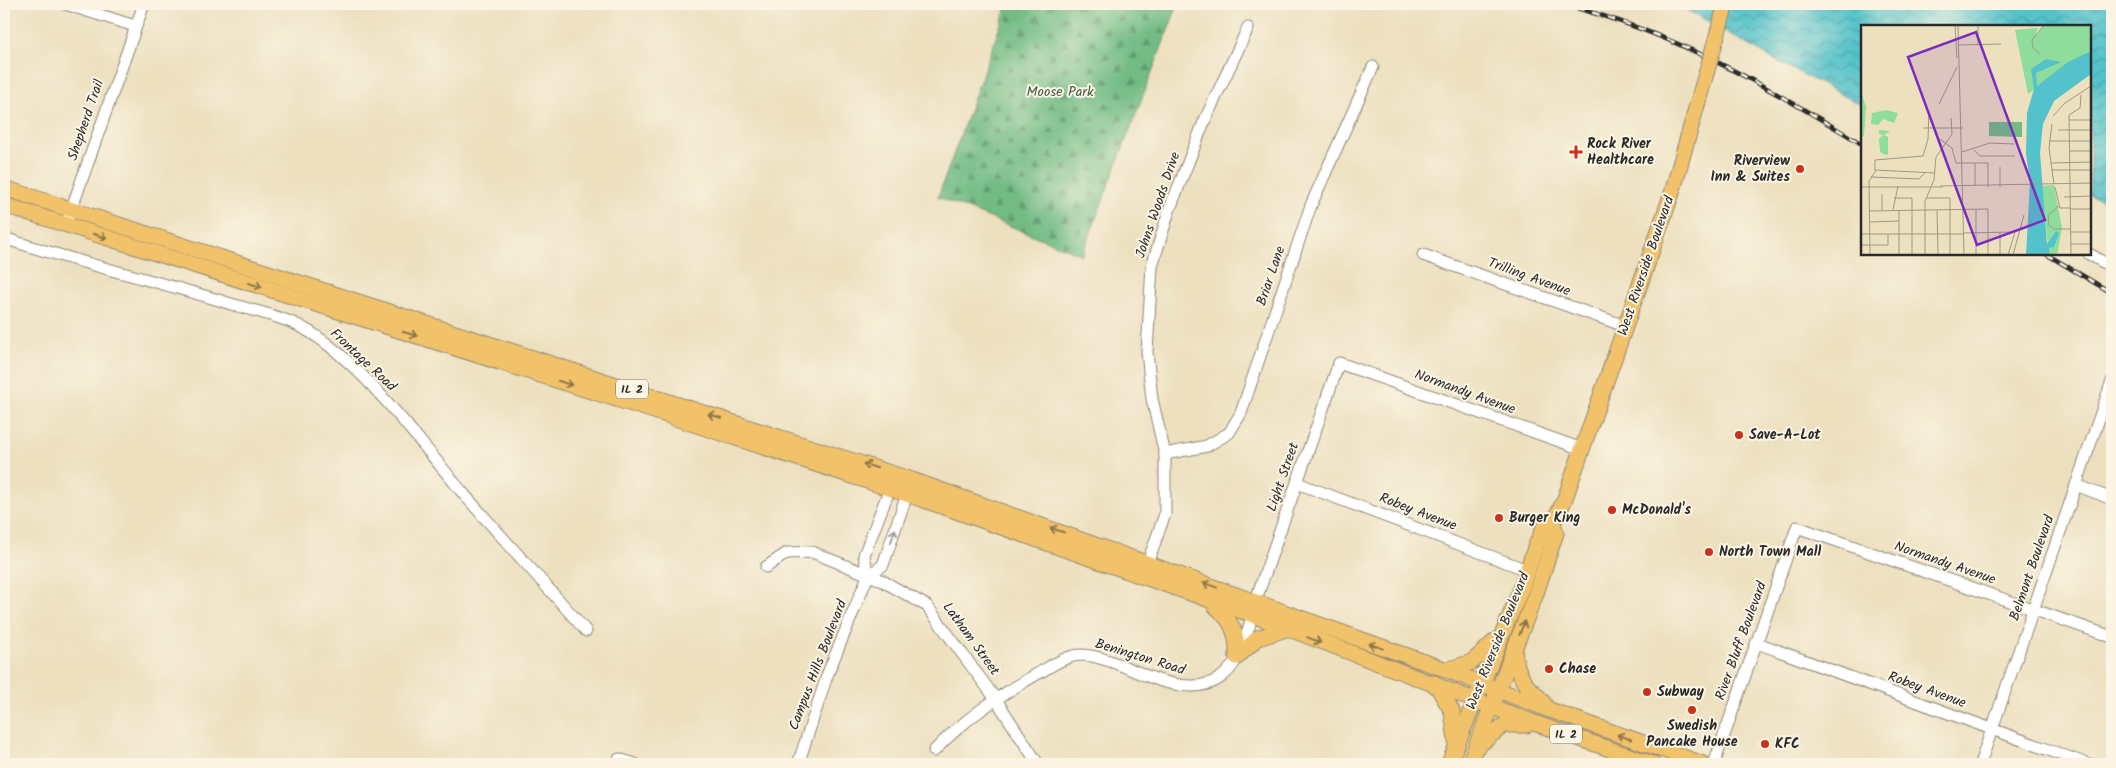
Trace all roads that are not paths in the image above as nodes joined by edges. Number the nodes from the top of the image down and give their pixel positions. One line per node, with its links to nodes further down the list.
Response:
1 (65, 4): 4 (street)
2 (144, 4): 4 (street, Shepherd Trail)
3 (1726, 4): 15 (main road, West Riverside Boulevard, bridge)
4 (135, 26): 9 (street, Shepherd Trail)
5 (1248, 28): 19 (street, Johns Woods Drive)
6 (1373, 67): 19 (street, Briar Lane)
7 (4, 188): 9 (main road, IL 2)
8 (4, 205): 10 (main road, IL 2)
9 (71, 209): 10 (street, Shepherd Trail); 20 (main road, IL 2, one-way to 9)
10 (67, 225): 20 (main road, IL 2, one-way to 20)
11 (4, 238): 36 (street, Frontage Road)
12 (1423, 255): 15 (street, Trilling Avenue)
13 (2091, 255): 14 (street)
14 (2112, 267)
15 (1625, 326): 18 (main road, West Riverside Boulevard)
16 (1339, 363): 18 (street, Normandy Avenue); 21 (street, Light Street)
17 (2112, 381): 22 (street, Belmont Boulevard)
18 (1582, 449): 25 (main road, West Riverside Boulevard)
19 (1165, 454): 27 (street, Johns Woods Drive)
20 (892, 482): 23 (main road, IL 2); 30 (street, Campus Hills Boulevard)
21 (1297, 483): 29 (street, Robey Avenue); 33 (street, Light Street)
22 (2076, 485): 24 (street); 34 (street, Belmont Boulevard)
23 (909, 487): 27 (main road, IL 2, one-way to 23); 30 (street, Campus Hills Boulevard, one-way to 23); 31 (main road, IL 2)
24 (2112, 499)
25 (1553, 523): 29 (main road, West Riverside Boulevard); 40 (main road, West Riverside Boulevard, one-way to 25)
26 (1797, 528): 34 (street, Normandy Avenue); 39 (street, River Bluff Boulevard)
27 (1147, 562): 31 (street, Johns Woods Drive); 33 (main road, IL 2, one-way to 27)
28 (766, 566): 30 (street, Latham Street)
29 (1527, 570): 37 (main road, West Riverside Boulevard)
30 (868, 576): 46 (street, Latham Street); 57 (street, Campus Hills Boulevard)
31 (1144, 578): 32 (main road, IL 2)
32 (1208, 600): 33 (main road, IL 2); 41 (main road)
33 (1254, 609): 35 (main road, IL 2); 41 (street, Benington Road); 42 (main road, IL 2, one-way to 33)
34 (2034, 610): 38 (street, Normandy Avenue); 51 (street, Belmont Boulevard)
35 (1286, 629): 41 (main road); 43 (main road, IL 2, one-way to 43)
36 (586, 631)
37 (1503, 633): 42 (main road); 44 (main road, West Riverside Boulevard)
38 (2112, 637)
39 (1757, 643): 51 (street, Robey Avenue); 63 (street, River Bluff Boulevard)
40 (1514, 650): 45 (main road, West Riverside Boulevard); 49 (main road)
41 (1237, 657): 46 (street, Benington Road)
42 (1447, 670): 44 (main road, IL 2)
43 (1434, 683): 47 (main road, IL 2); 52 (main road)
44 (1482, 683): 45 (main road, IL 2); 47 (main road, West Riverside Boulevard)
45 (1498, 690): 48 (main road, West Riverside Boulevard); 49 (main road, IL 2)
46 (995, 698): 54 (street, Benington Road); 58 (street, Latham Street)
47 (1474, 701): 48 (main road, IL 2); 52 (main road, West Riverside Boulevard)
48 (1491, 707): 50 (main road, IL 2); 53 (main road, West Riverside Boulevard)
49 (1548, 709): 62 (main road, IL 2, one-way to 49)
50 (1540, 725): 53 (main road); 61 (main road, IL 2)
51 (1992, 730): 64 (street, Belmont Boulevard); 65 (street, Robey Avenue)
52 (1456, 744): 59 (main road, West Riverside Boulevard)
53 (1475, 749): 60 (main road, West Riverside Boulevard)
54 (934, 751)
55 (619, 759): 56 (street)
56 (635, 764)
57 (798, 764)
58 (1038, 764)
59 (1449, 764)
60 (1469, 764)
61 (1653, 764)
62 (1703, 764)
63 (1714, 764)
64 (1980, 764)
65 (2087, 764)

